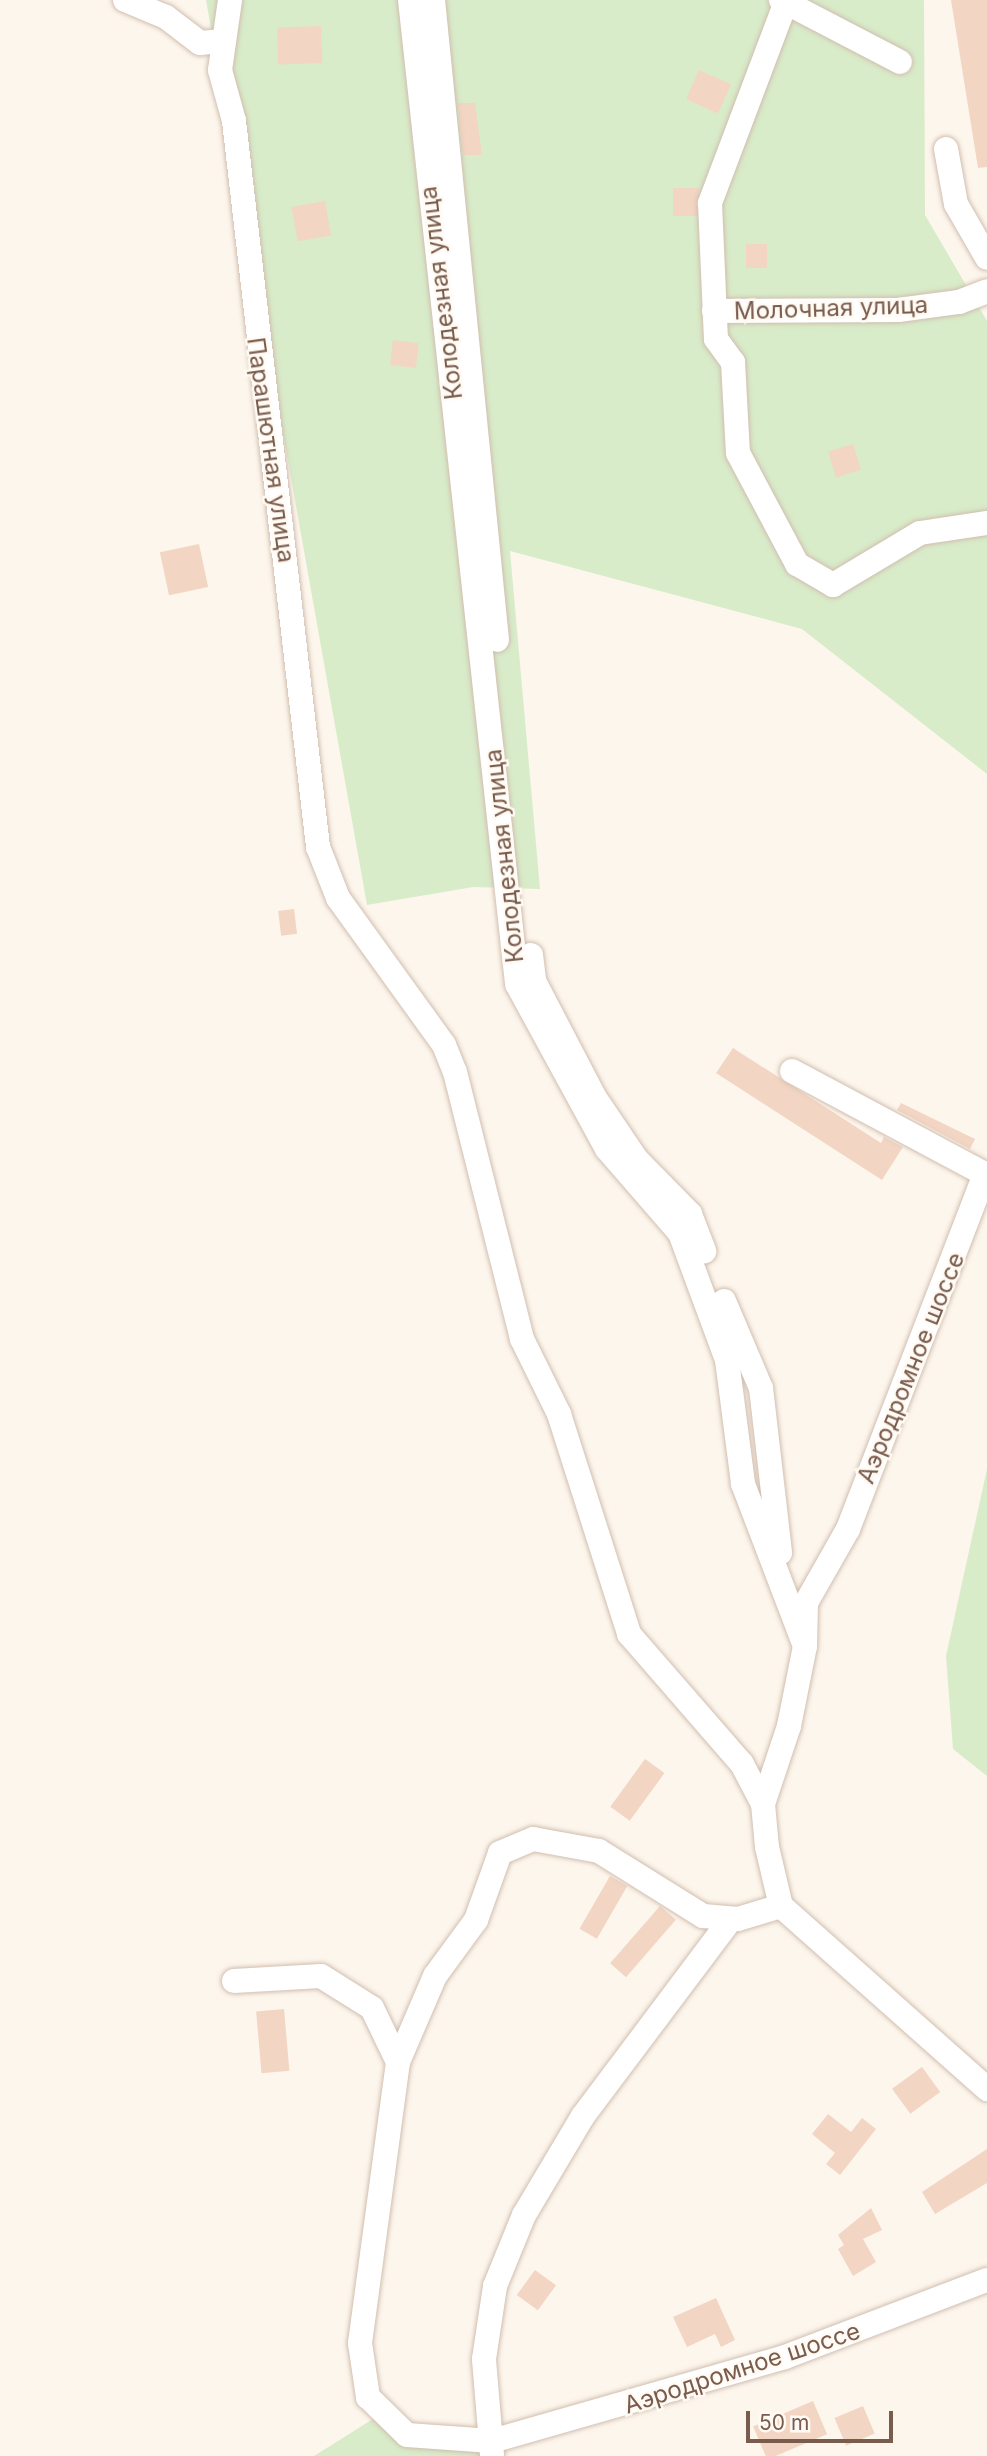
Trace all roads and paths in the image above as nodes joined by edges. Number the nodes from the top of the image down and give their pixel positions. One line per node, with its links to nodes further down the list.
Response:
1 (125, 0): 6 (street)
2 (230, 0): 6 (street, Парашютная улица)
3 (410, 0): 16 (street, Колодезная улица)
4 (433, 0): 14 (street, Колодезная улица)
5 (782, 3): 7 (street, Молочная улица); 11 (street, Молочная улица)
6 (224, 41): 17 (street, Парашютная улица)
7 (900, 62)
8 (946, 149): 9 (street)
9 (987, 258)
10 (987, 291): 11 (street, Молочная улица)
11 (714, 311): 12 (street, Молочная улица)
12 (987, 523)
13 (792, 1071): 15 (street, Аэродромное шоссе)
14 (690, 1214): 15 (street, Аэродромное шоссе)
15 (806, 1603): 16 (street, Аэродромное шоссе)
16 (805, 1646): 17 (street, Аэродромное шоссе)
17 (764, 1804): 18 (street, Аэродромное шоссе)
18 (780, 1906): 19 (street); 22 (street)
19 (731, 1919): 21 (street); 24 (street)
20 (234, 1981): 21 (street)
21 (398, 2063): 24 (street)
22 (987, 2089)
23 (987, 2280): 24 (street, Аэродромное шоссе)
24 (492, 2449)

